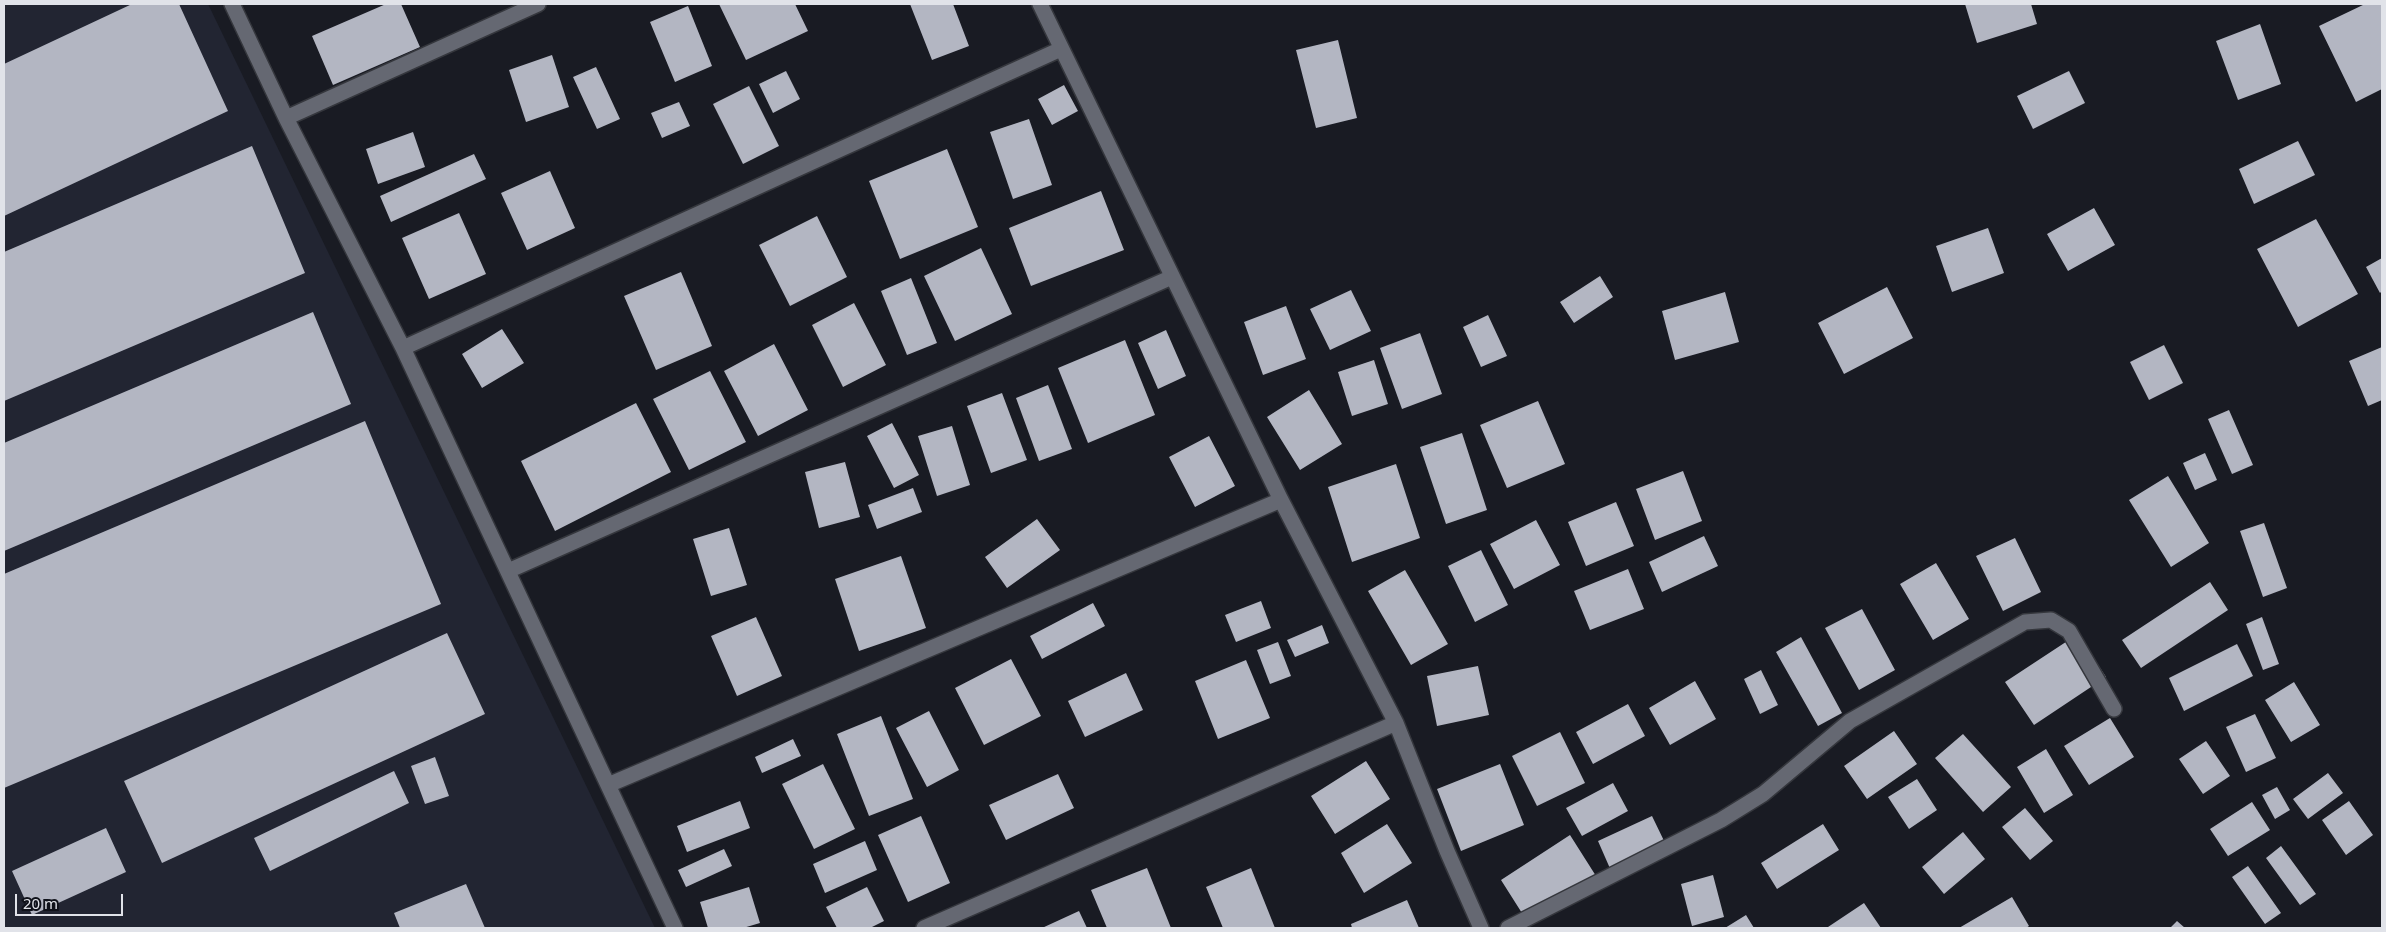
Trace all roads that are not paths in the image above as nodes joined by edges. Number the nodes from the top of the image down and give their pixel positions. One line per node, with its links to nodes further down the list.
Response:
1 (232, 4): 5 (street)
2 (538, 4): 5 (street)
3 (1040, 4): 4 (street)
4 (1060, 49): 6 (street); 7 (street)
5 (286, 118): 7 (street)
6 (1172, 277): 8 (street); 9 (street)
7 (403, 348): 9 (street)
8 (1281, 500): 11 (street); 12 (street)
9 (508, 571): 12 (street)
10 (2114, 709): 16 (street)
11 (1396, 723): 14 (street); 15 (street)
12 (608, 785): 13 (street)
13 (675, 928)
14 (924, 928)
15 (1481, 928)
16 (1508, 928)

